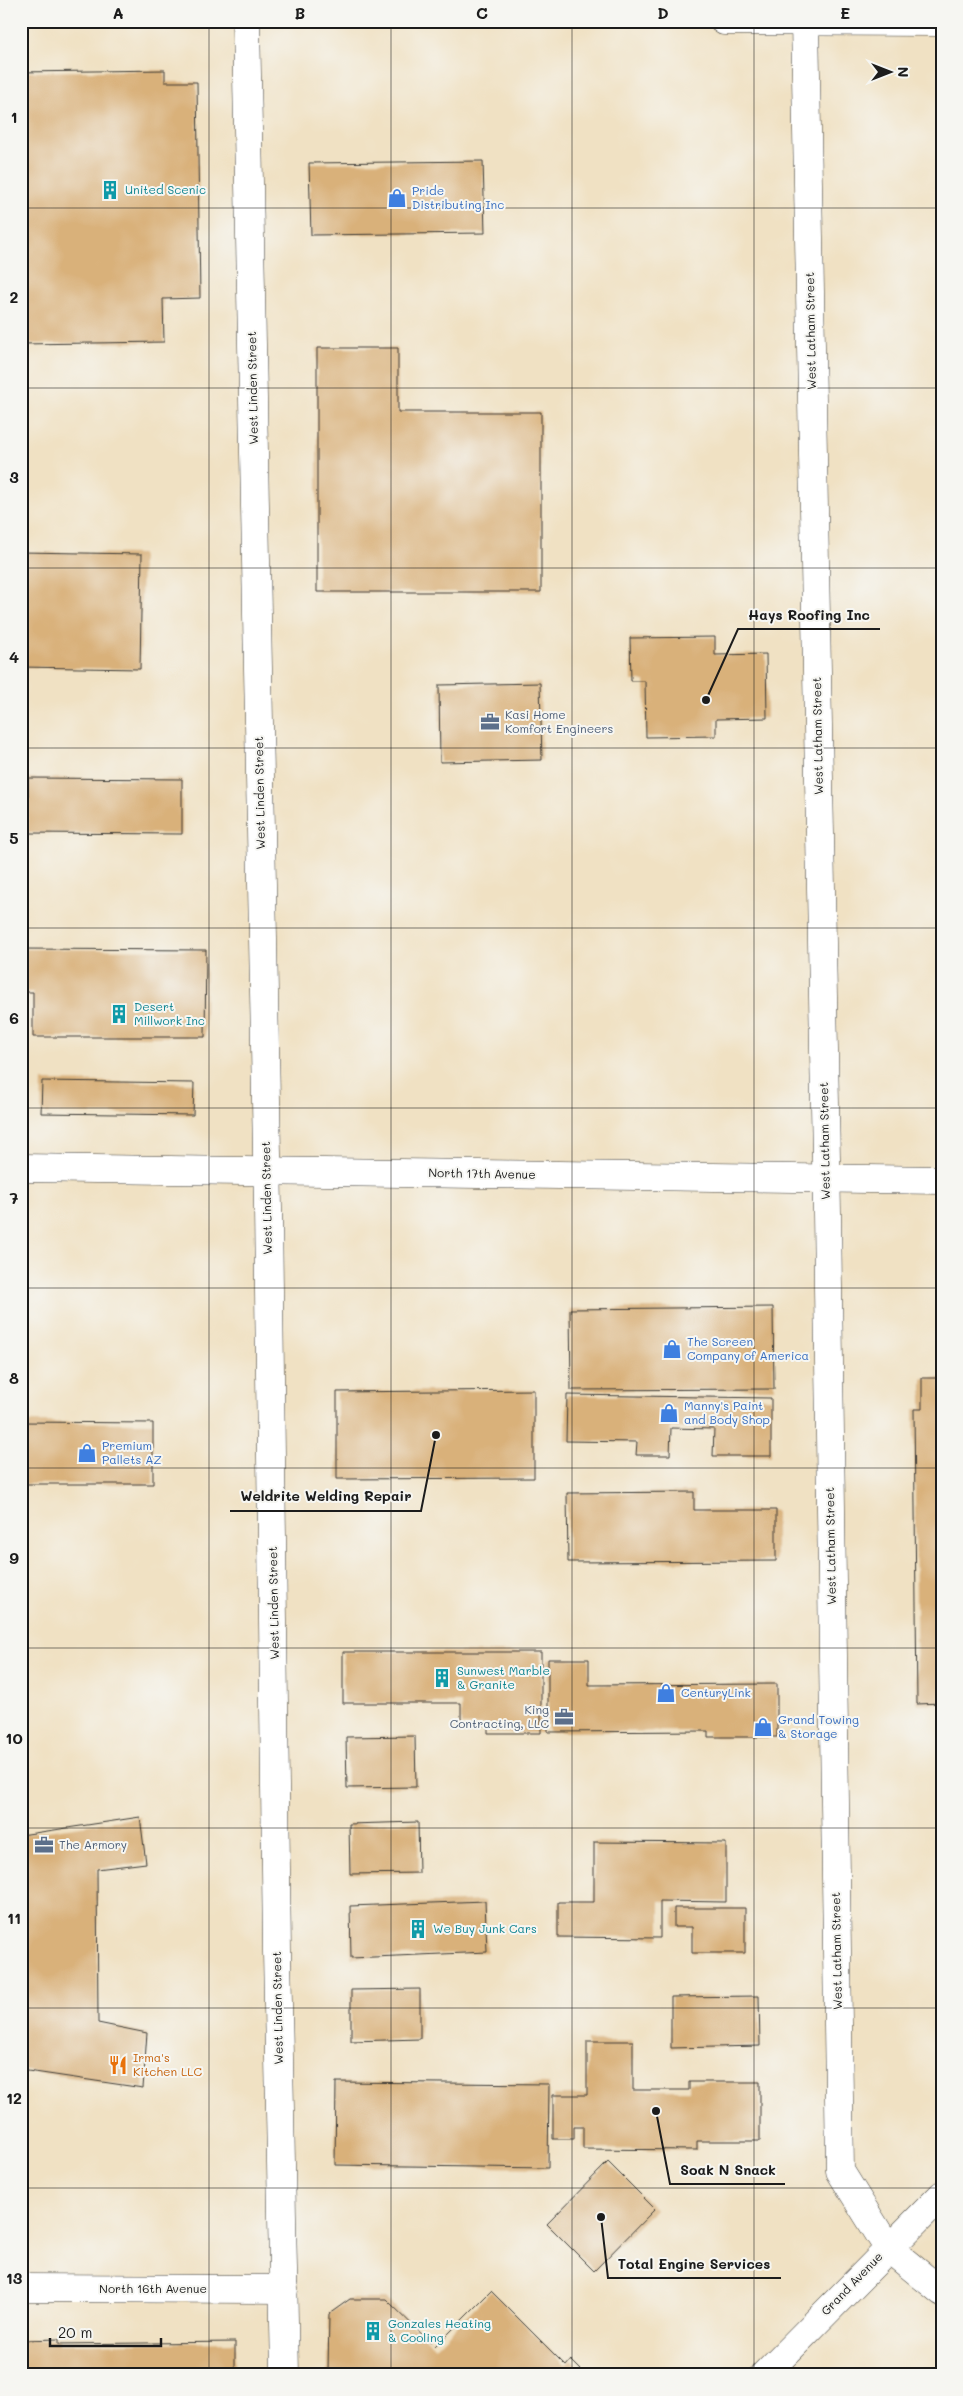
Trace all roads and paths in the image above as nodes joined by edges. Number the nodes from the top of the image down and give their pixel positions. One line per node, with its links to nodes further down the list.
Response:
1 (246, 21): 6 (street, West Linden Street)
2 (724, 21): 3 (street)
3 (805, 22): 4 (street); 7 (street, West Latham Street)
4 (942, 22)
5 (21, 1168): 6 (street, North 17th Avenue)
6 (267, 1171): 7 (street, North 17th Avenue); 12 (street, West Linden Street)
7 (826, 1180): 8 (street, North 17th Avenue); 10 (street, West Latham Street)
8 (942, 1180)
9 (942, 2195): 10 (street, Grand Avenue)
10 (888, 2248): 13 (street); 15 (street, Grand Avenue)
11 (21, 2288): 12 (street, North 16th Avenue)
12 (284, 2289): 14 (street, West Linden Street)
13 (942, 2292)
14 (285, 2375)
15 (764, 2375)

